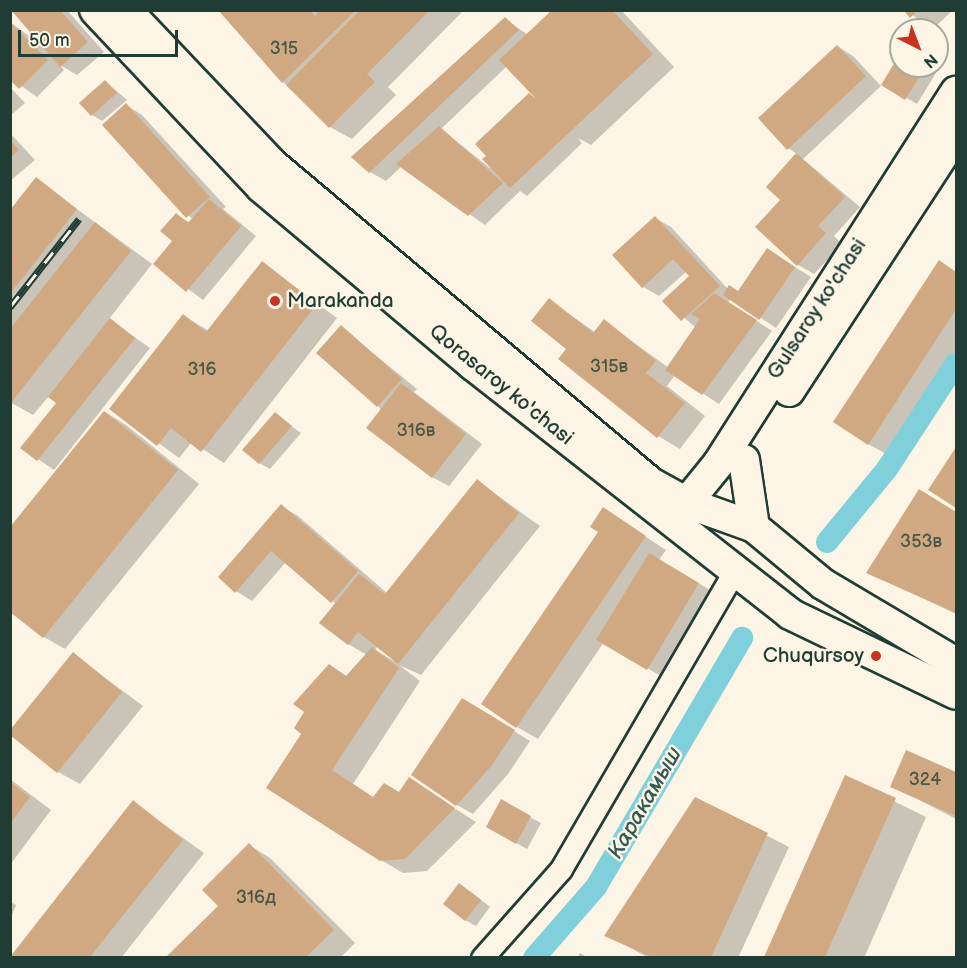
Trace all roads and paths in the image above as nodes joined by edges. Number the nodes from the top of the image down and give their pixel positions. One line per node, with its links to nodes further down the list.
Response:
1 (95, 10): 6 (main road, Qorasaroy ko'chasi)
2 (126, 10): 6 (main road, Qorasaroy ko'chasi)
3 (957, 92): 6 (main road, Gulsaroy ko'chasi)
4 (957, 135): 5 (main road, Gulsaroy ko'chasi)
5 (744, 460): 6 (main road, Gulsaroy ko'chasi); 7 (main road)
6 (687, 516): 7 (main road, Qorasaroy ko'chasi); 8 (main road, Qorasaroy ko'chasi)
7 (754, 527): 9 (main road, Qorasaroy ko'chasi)
8 (742, 575): 10 (main road, Qorasaroy ko'chasi); 11 (street)
9 (957, 663)
10 (957, 694)
11 (482, 957)

